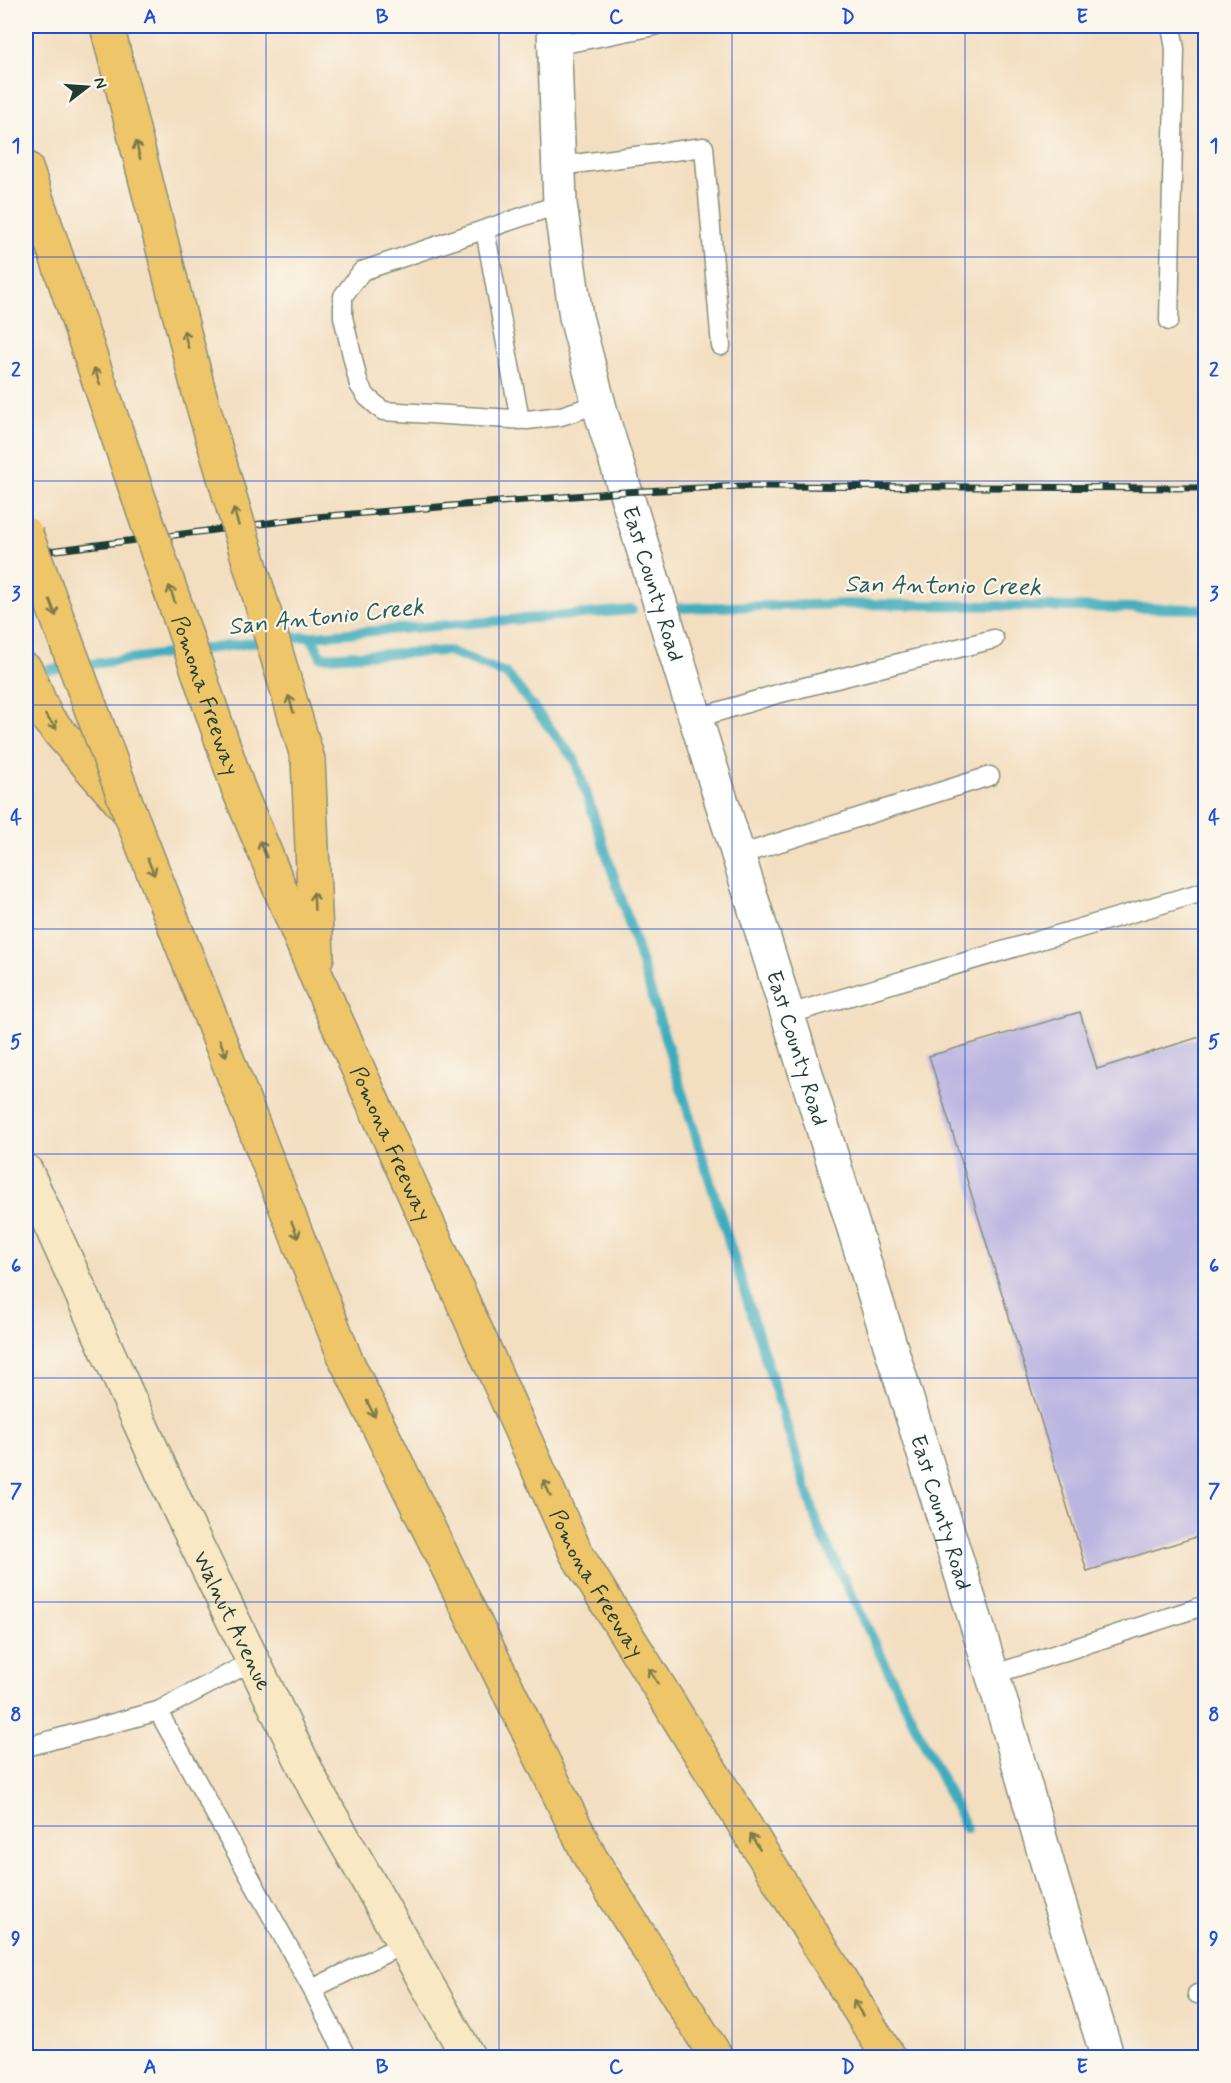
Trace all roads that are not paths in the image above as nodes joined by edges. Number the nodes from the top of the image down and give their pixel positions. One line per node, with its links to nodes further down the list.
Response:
1 (107, 26): 21 (highway, one-way to 1, bridge)
2 (655, 26): 4 (lane)
3 (1171, 26): 9 (lane)
4 (554, 36): 5 (street, East County Road)
5 (559, 166): 7 (street, East County Road); 10 (lane)
6 (26, 168): 21 (highway, Pomona Freeway, one-way to 6, bridge)
7 (560, 204): 8 (lane); 11 (street, East County Road)
8 (485, 230): 12 (lane); 12 (lane)
9 (1169, 321)
10 (721, 346)
11 (598, 404): 12 (lane); 16 (street, East County Road)
12 (520, 420)
13 (26, 534): 18 (highway, one-way to 18, bridge)
14 (994, 639): 16 (lane)
15 (26, 670): 18 (highway, one-way to 18)
16 (694, 719): 19 (street, East County Road)
17 (990, 776): 19 (lane)
18 (130, 813): 34 (highway, one-way to 34)
19 (736, 856): 22 (street, East County Road)
20 (1206, 891): 22 (lane)
21 (318, 980): 35 (highway, Pomona Freeway, one-way to 21)
22 (786, 1015): 27 (street, East County Road)
23 (26, 1170): 24 (street, Walnut Avenue)
24 (35, 1215): 26 (street, Walnut Avenue)
25 (1206, 1605): 27 (lane)
26 (252, 1661): 28 (lane); 30 (street, Walnut Avenue)
27 (992, 1675): 36 (street, East County Road)
28 (158, 1711): 29 (lane); 31 (lane)
29 (26, 1747)
30 (404, 1944): 31 (lane); 33 (street, Walnut Avenue)
31 (312, 1989): 32 (lane)
32 (347, 2058)
33 (469, 2058)
34 (717, 2058)
35 (888, 2058)
36 (1108, 2058)

